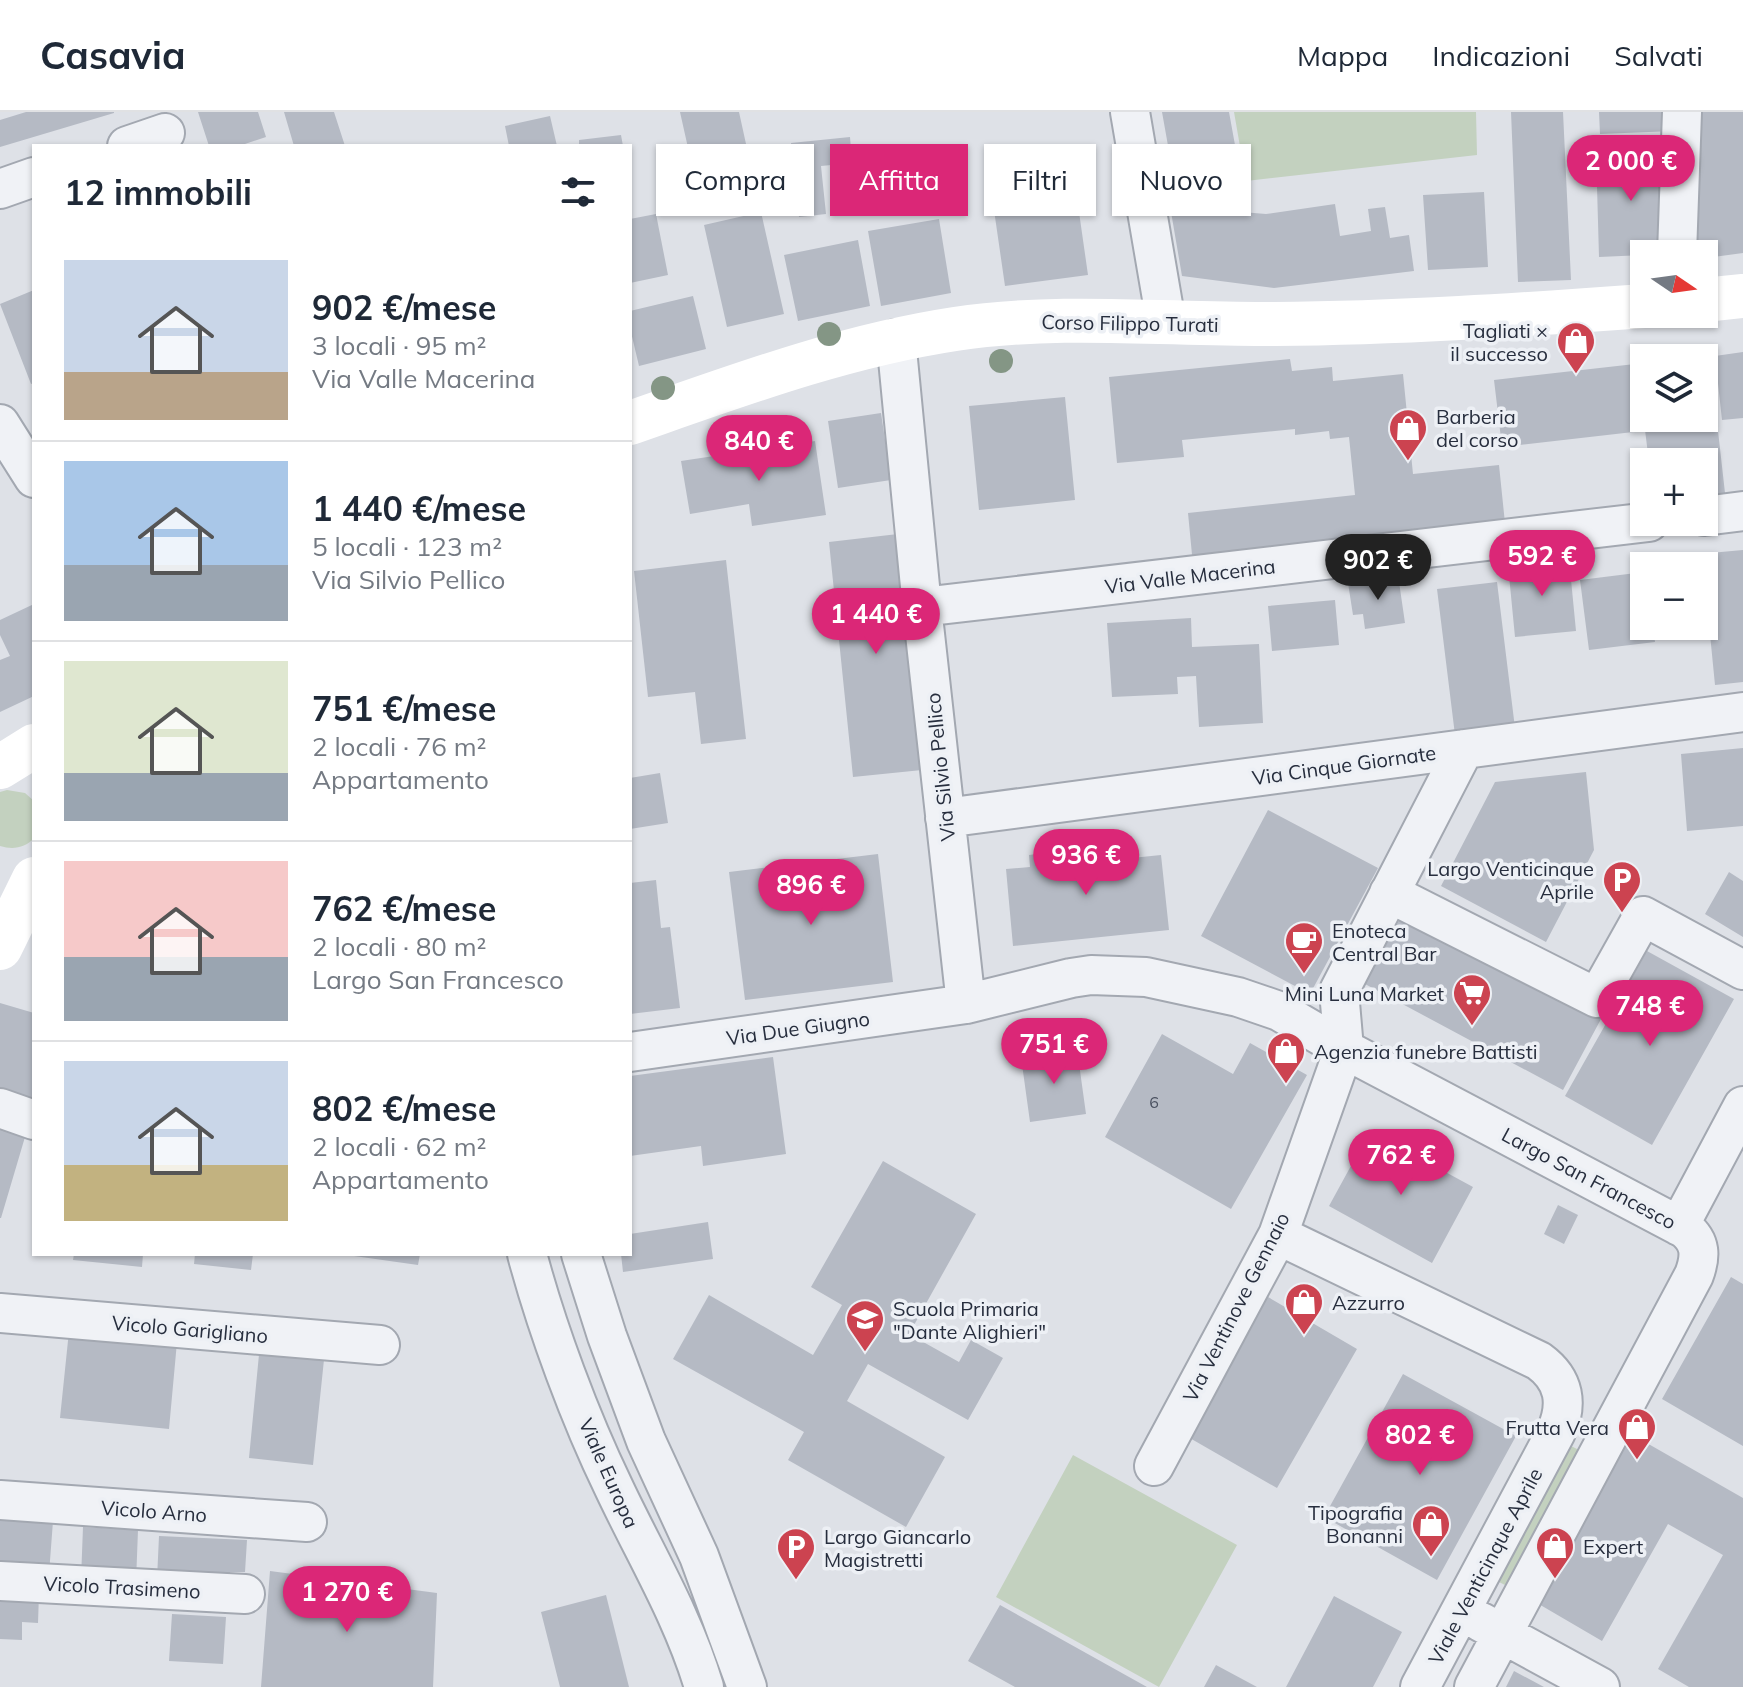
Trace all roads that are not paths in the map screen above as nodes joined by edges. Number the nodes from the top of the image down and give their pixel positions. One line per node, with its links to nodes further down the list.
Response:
1 (1130, 112): 11 (street)
2 (1682, 112): 7 (street)
3 (164, 130): 4 (street)
4 (132, 144)
5 (32, 178): 6 (street)
6 (0, 189)
7 (1677, 240)
8 (1743, 296): 9 (main road)
9 (1718, 299)
10 (1630, 307): 11 (main road, Corso Filippo Turati)
11 (1166, 322): 12 (main road, Corso Filippo Turati)
12 (896, 339): 13 (main road, Corso Filippo Turati); 19 (street, Via Silvio Pellico)
13 (632, 422)
14 (0, 424): 15 (street)
15 (32, 475)
16 (1743, 511): 17 (street)
17 (1718, 514)
18 (1630, 524): 19 (street, Via Valle Macerina)
19 (922, 607): 25 (street, Via Silvio Pellico)
20 (1743, 712): 22 (street, Via Cinque Giornate)
21 (32, 747): 23 (main road)
22 (1464, 749): 25 (street, Via Cinque Giornate); 29 (street, Via Ventinove Gennaio)
23 (0, 769): 24 (main road)
24 (32, 773)
25 (945, 818): 32 (street, Via Silvio Pellico)
26 (32, 864): 27 (main road)
27 (0, 867)
28 (32, 883): 30 (main road)
29 (1389, 893): 31 (street); 33 (street, Via Ventinove Gennaio)
30 (0, 948)
31 (1743, 970)
32 (966, 1004): 33 (street, Via Due Giugno); 34 (street, Via Due Giugno)
33 (1344, 1049): 38 (street, Via Ventinove Gennaio); 39 (street, Largo San Francesco)
34 (632, 1052)
35 (1743, 1106): 39 (street)
36 (0, 1108): 37 (street)
37 (32, 1119)
38 (1278, 1235): 44 (street, Via Ventinove Gennaio); 49 (street, Viale Venticinque Aprile)
39 (1689, 1237): 50 (street)
40 (528, 1256): 51 (street, Viale Europa)
41 (582, 1256): 52 (street)
42 (0, 1313): 43 (street, Vicolo Garigliano)
43 (380, 1345)
44 (1154, 1466)
45 (0, 1500): 46 (street, Vicolo Arno)
46 (307, 1522)
47 (0, 1581): 48 (street, Vicolo Trasimeno)
48 (245, 1594)
49 (1461, 1611): 50 (street); 53 (street, Viale Venticinque Aprile)
50 (1502, 1635): 54 (street); 55 (street)
51 (704, 1687)
52 (747, 1687)
53 (1420, 1687)
54 (1474, 1687)
55 (1600, 1687)

